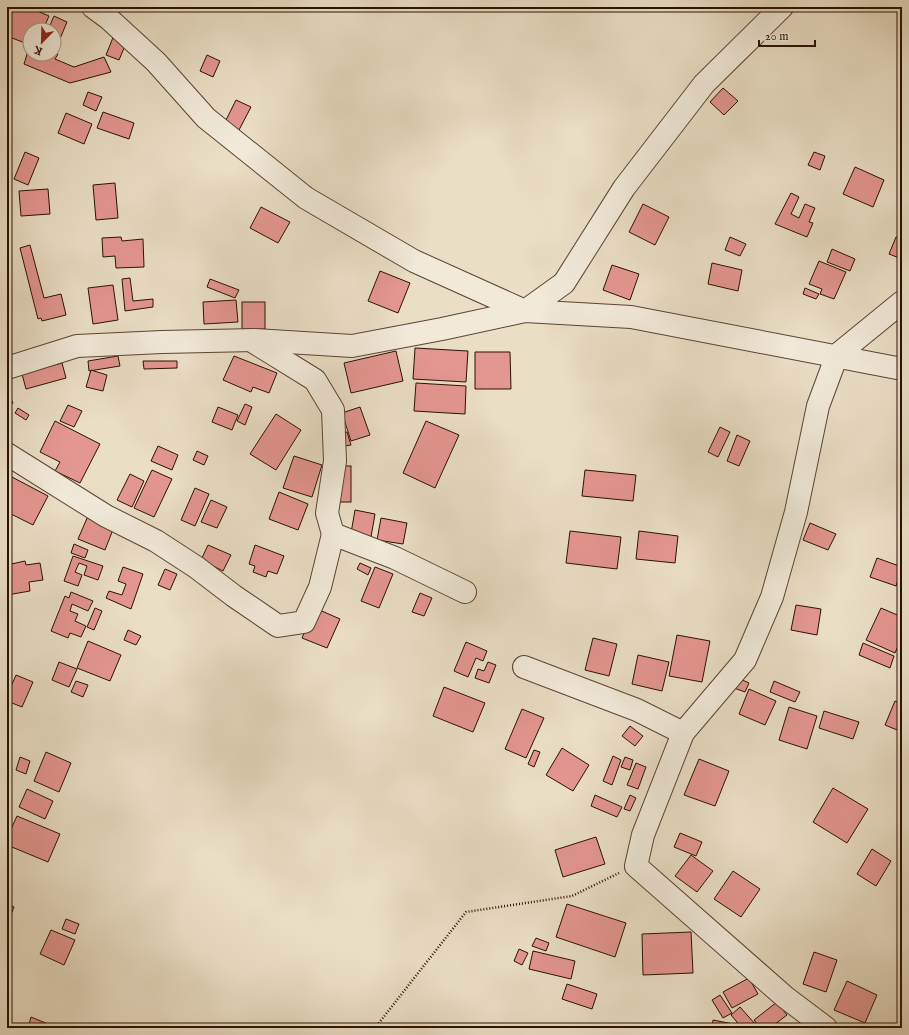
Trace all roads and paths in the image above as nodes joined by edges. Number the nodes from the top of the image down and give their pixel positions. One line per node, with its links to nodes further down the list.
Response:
1 (93, 7): 4 (street)
2 (782, 7): 4 (street)
3 (902, 302): 6 (street)
4 (525, 311): 5 (street); 6 (street)
5 (251, 340): 7 (street); 10 (street)
6 (837, 355): 8 (street); 13 (street)
7 (7, 368)
8 (902, 369)
9 (7, 454): 10 (street)
10 (333, 534): 11 (street)
11 (465, 592)
12 (524, 667): 13 (street)
13 (682, 732): 14 (street)
14 (636, 866): 15 (path); 16 (street)
15 (375, 1028)
16 (826, 1028)

